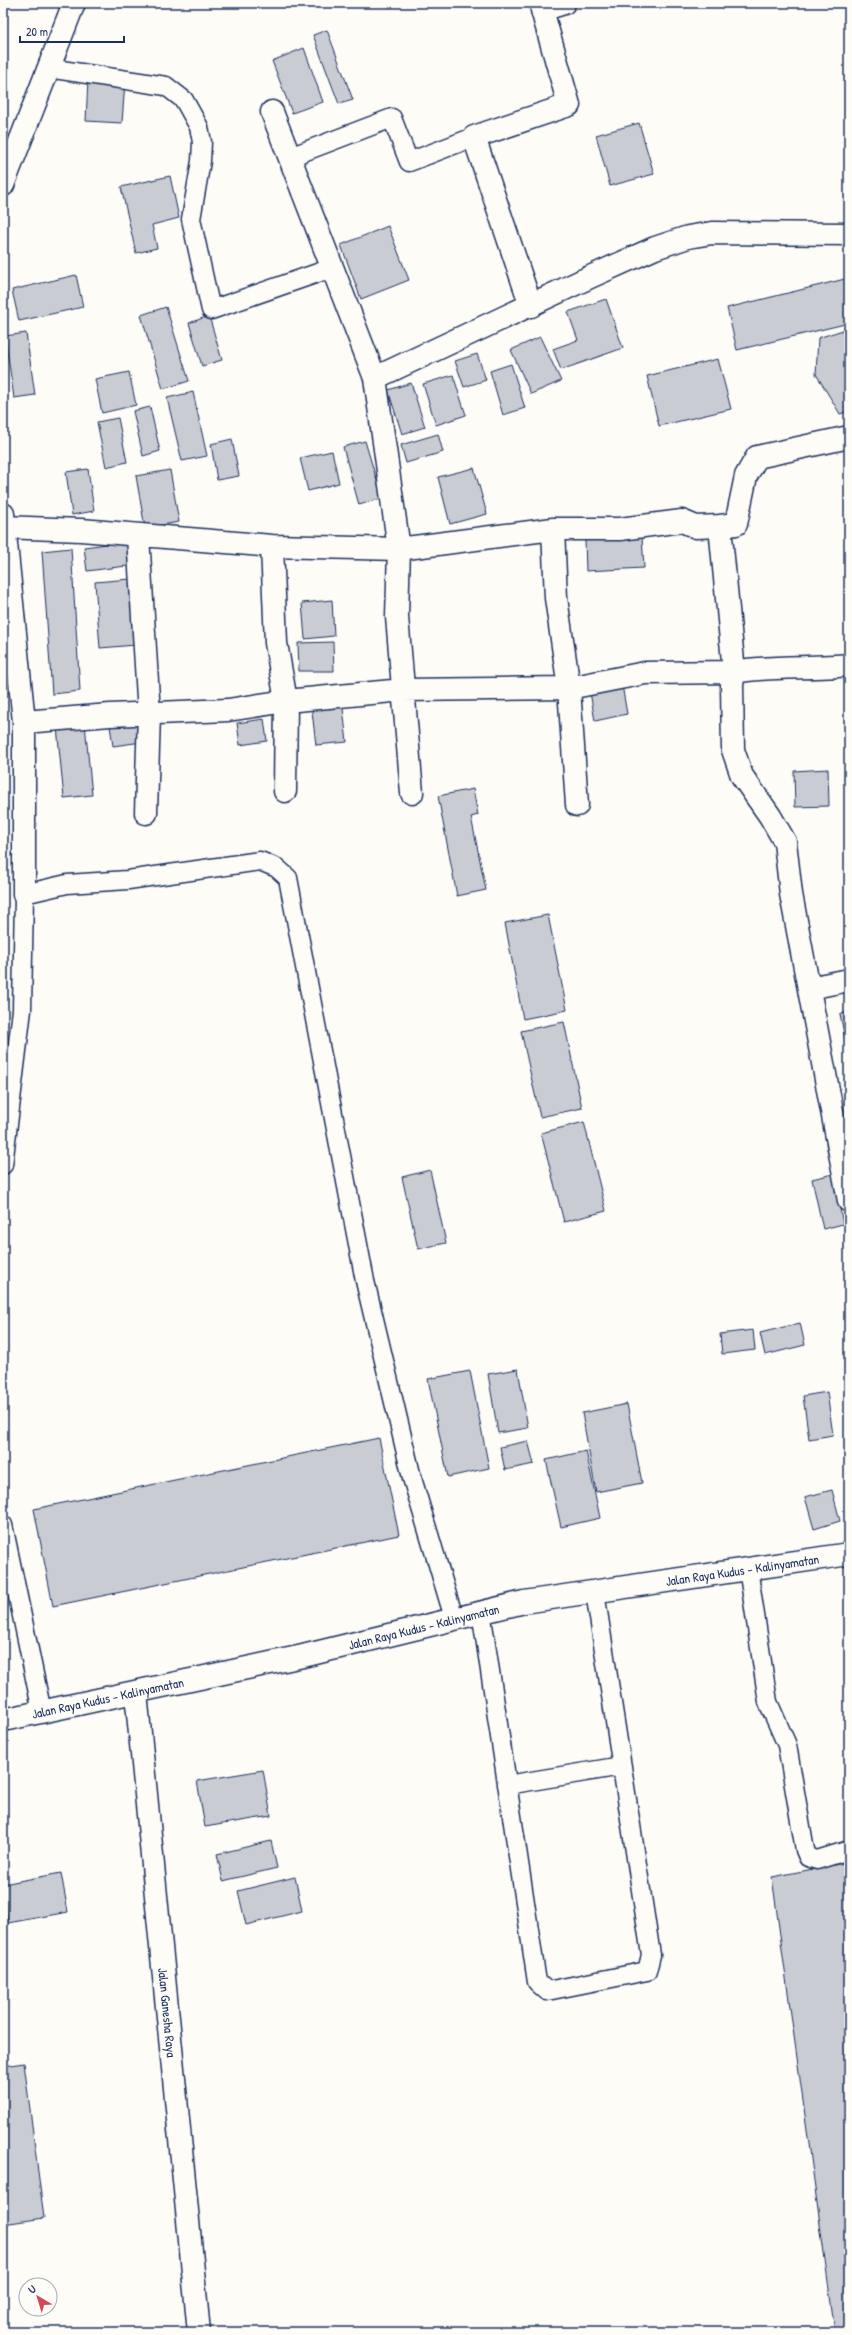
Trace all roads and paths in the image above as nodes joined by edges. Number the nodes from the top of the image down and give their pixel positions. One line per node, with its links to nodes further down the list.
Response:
1 (74, 3): 3 (street)
2 (564, 3): 5 (street)
3 (48, 68): 7 (street); 9 (lane)
4 (272, 112): 6 (street)
5 (474, 137): 6 (lane); 10 (street)
6 (290, 158): 9 (street)
7 (4, 182)
8 (849, 234): 10 (street)
9 (332, 268): 11 (street)
10 (531, 306): 11 (street)
11 (375, 378): 18 (street)
12 (849, 437): 14 (street)
13 (4, 523): 16 (street); 25 (street)
14 (720, 526): 15 (street); 20 (street)
15 (553, 529): 18 (street); 21 (street)
16 (138, 536): 17 (street); 24 (street)
17 (272, 546): 18 (street); 23 (street)
18 (399, 549): 22 (street)
19 (849, 665): 20 (street)
20 (734, 672): 21 (street); 32 (street)
21 (569, 688): 22 (street); 28 (street)
22 (403, 690): 23 (street); 27 (street)
23 (286, 701): 24 (street); 26 (street)
24 (149, 714): 25 (street); 29 (street)
25 (24, 722): 30 (street)
26 (285, 791)
27 (412, 793)
28 (578, 804)
29 (146, 813)
30 (24, 894): 34 (lane); 41 (lane)
31 (849, 980): 32 (street)
32 (809, 988): 33 (street)
33 (844, 1139): 35 (street)
34 (3, 1165)
35 (849, 1202)
36 (3, 1525): 43 (lane)
37 (849, 1554): 38 (street, Jalan Raya Kudus - Kalinyamatan)
38 (748, 1568): 39 (street, Jalan Raya Kudus - Kalinyamatan); 47 (lane)
39 (594, 1592): 40 (street, Jalan Raya Kudus - Kalinyamatan); 45 (lane)
40 (481, 1611): 41 (street, Jalan Raya Kudus - Kalinyamatan); 46 (lane)
41 (454, 1618): 42 (street, Jalan Raya Kudus - Kalinyamatan)
42 (136, 1693): 43 (street, Jalan Raya Kudus - Kalinyamatan); 48 (street, Jalan Ganesha Raya)
43 (42, 1712): 44 (street, Jalan Raya Kudus - Kalinyamatan)
44 (3, 1720)
45 (622, 1766): 46 (lane); 46 (lane)
46 (507, 1785)
47 (849, 1850)
48 (198, 2332)

